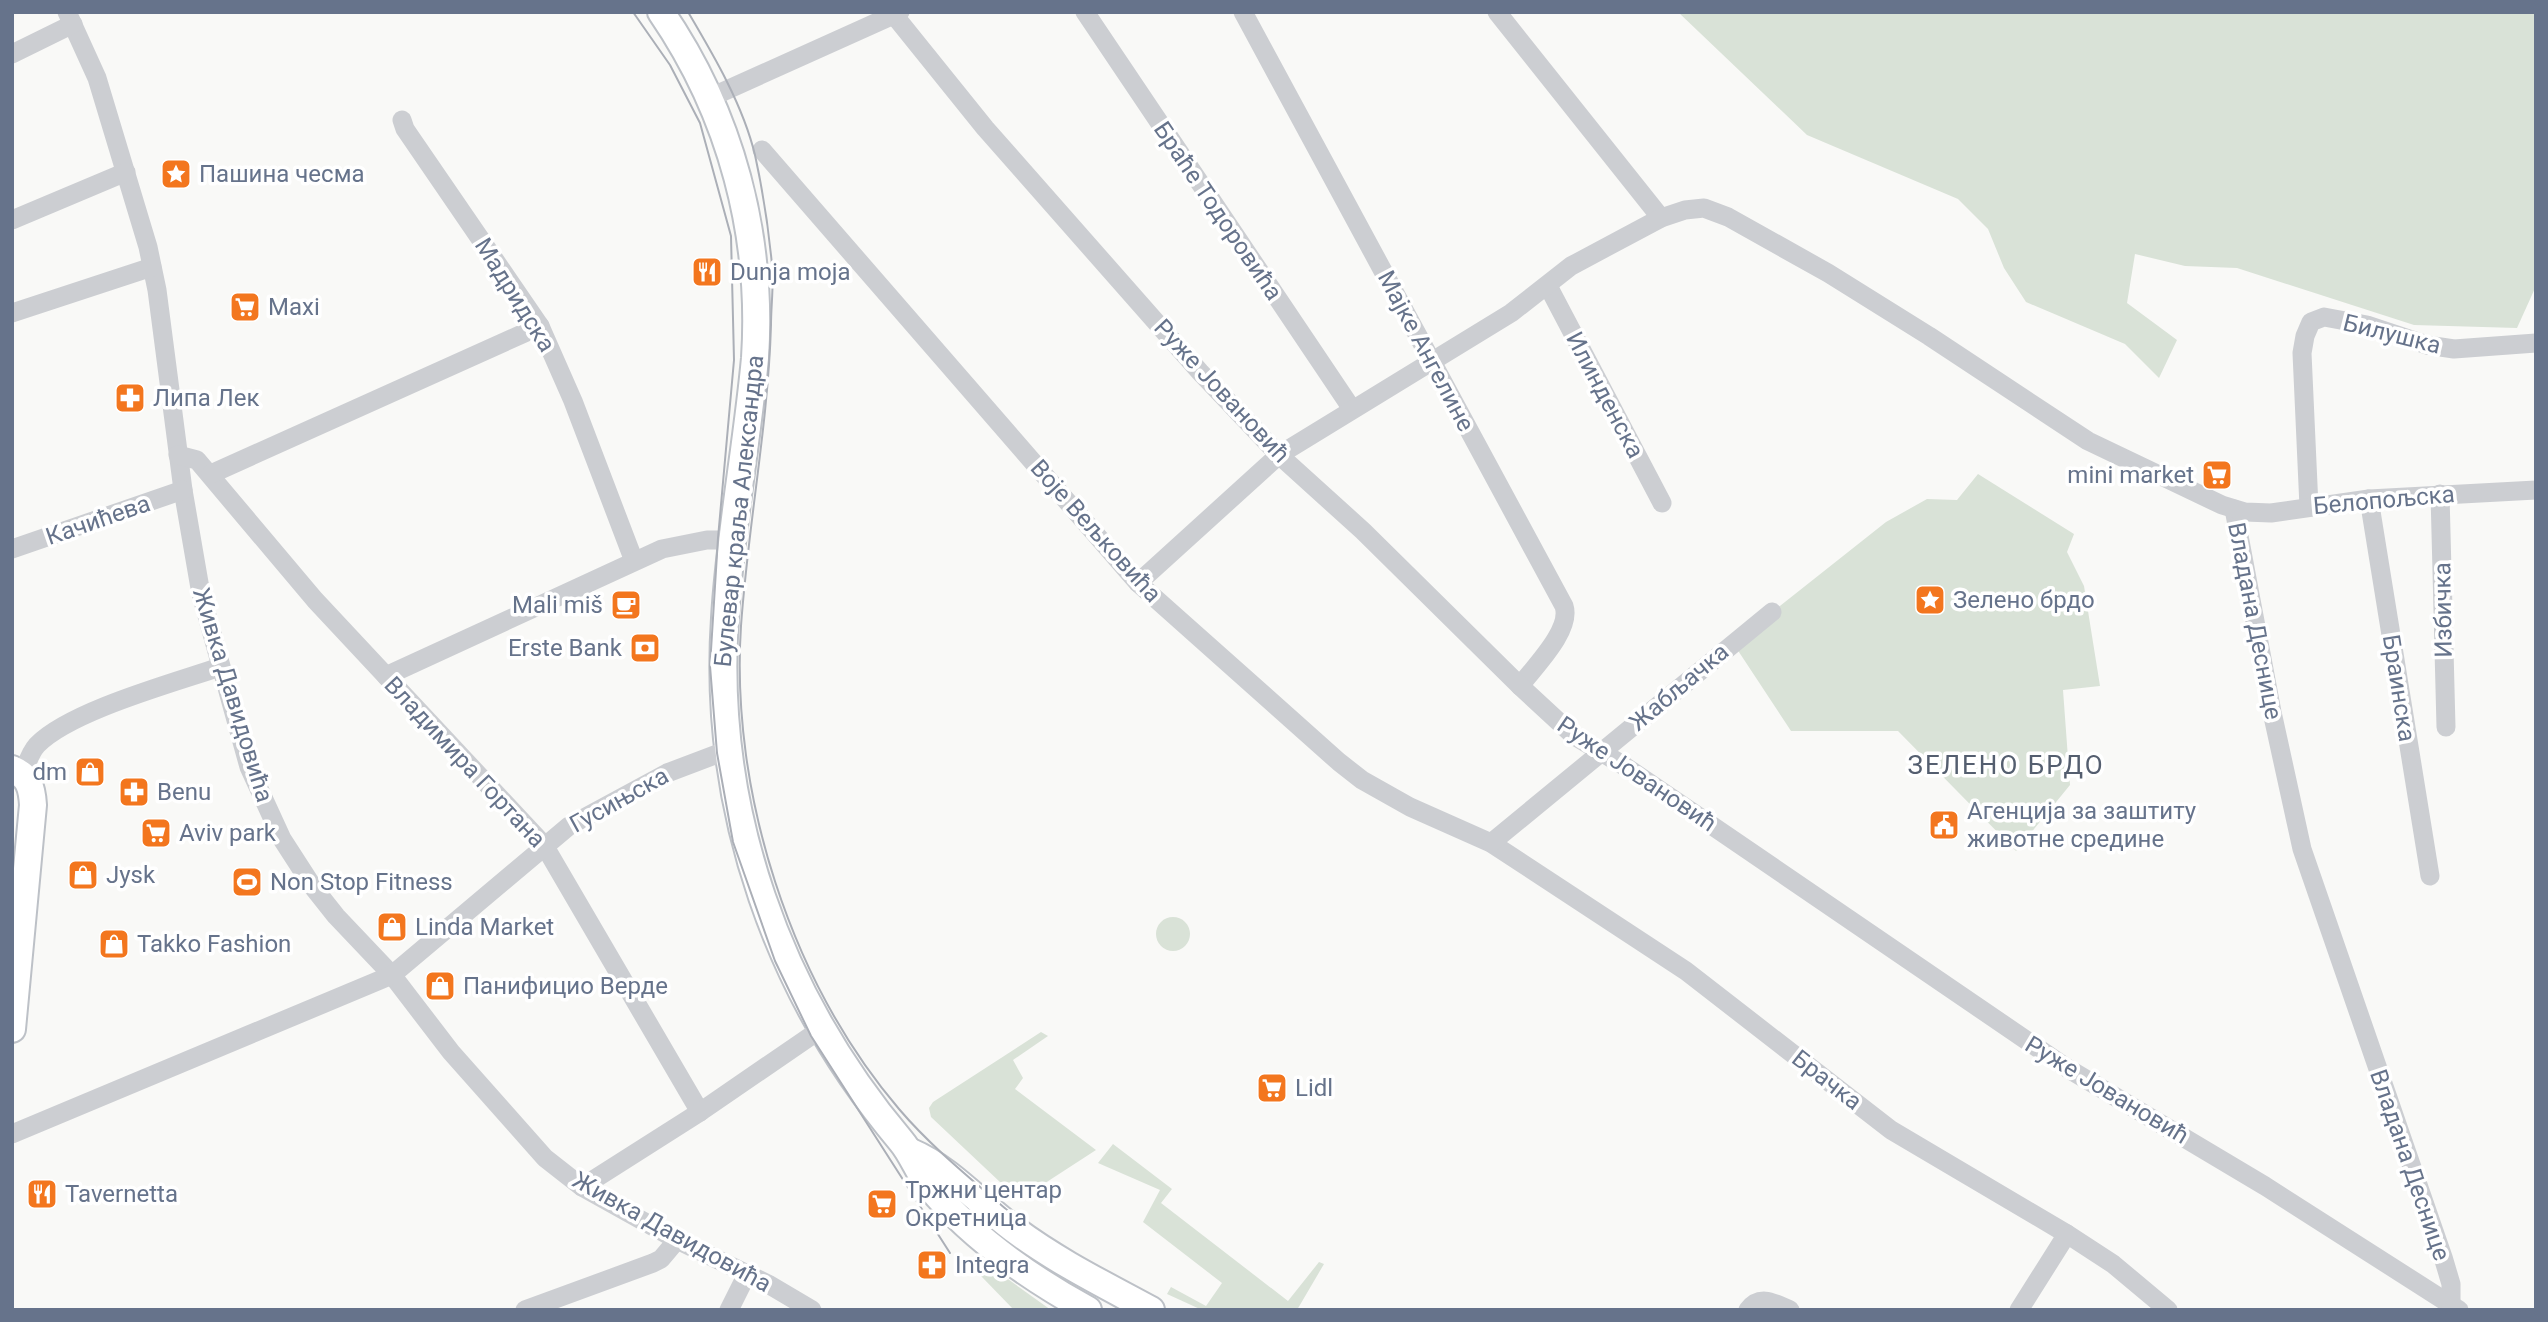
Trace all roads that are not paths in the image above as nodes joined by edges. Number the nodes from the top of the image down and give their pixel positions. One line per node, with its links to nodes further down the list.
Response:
1 (661, 12): 8 (main road, Булевар краља Александра)
2 (1085, 12): 20 (street, Браће Тодоровића)
3 (1243, 12): 19 (street, Мајке Ангелине)
4 (1497, 12): 12 (street)
5 (897, 13): 8 (street); 22 (street, Руже Јовановић)
6 (70, 18): 7 (street); 11 (street, Живка Давидовића)
7 (12, 54)
8 (709, 98): 31 (main road, Булевар краља Александра)
9 (402, 120): 17 (street, Мадридска)
10 (762, 149): 34 (street, Воје Вељковића)
11 (126, 172): 13 (street); 14 (street, Живка Давидовића)
12 (1661, 218): 15 (street); 30 (street, Владана Деснице)
13 (12, 220)
14 (152, 267): 16 (street); 21 (street, Живка Давидовића)
15 (1548, 286): 19 (street); 28 (street, Илинденска)
16 (12, 313)
17 (540, 326): 23 (street); 33 (street, Мадридска)
18 (2536, 343): 29 (street, Билушка)
19 (1432, 361): 20 (street); 38 (street, Мајке Ангелине)
20 (1352, 409): 22 (street)
21 (178, 454): 23 (street, Владимира Гортана); 24 (street, Живка Давидовића)
22 (1279, 455): 34 (street); 38 (street, Руже Јовановић)
23 (211, 474): 37 (street, Владимира Гортана)
24 (183, 490): 32 (street, Качићева); 36 (street, Живка Давидовића)
25 (2536, 490): 26 (street, Белопољска)
26 (2440, 494): 27 (street, Белопољска); 39 (street, Избичка)
27 (2369, 499): 29 (street, Белопољска); 45 (street, Браинска)
28 (1662, 503)
29 (2309, 507): 30 (street, Белопољска)
30 (2234, 509): 56 (street, Владана Деснице)
31 (734, 540): 33 (street); 40 (main road, Булевар краља Александра)
32 (12, 549)
33 (634, 561): 37 (street)
34 (1138, 583): 43 (street, Воје Вељковића)
35 (1772, 612): 41 (street, Жабљачка)
36 (220, 667): 42 (street); 46 (street, Живка Давидовића)
37 (386, 676): 44 (street, Владимира Гортана)
38 (1520, 686): 41 (street, Руже Јовановић)
39 (2446, 727)
40 (728, 750): 44 (street, Гусињска); 47 (main road, Булевар краља Александра)
41 (1600, 752): 43 (street, Жабљачка); 56 (street, Руже Јовановић)
42 (18, 772): 48 (main road)
43 (1491, 843): 53 (street, Брачка)
44 (544, 845): 46 (street, Гусињска); 49 (street, Владимира Гортана)
45 (2430, 876)
46 (392, 975): 50 (street, Гусињска); 52 (street, Живка Давидовића)
47 (821, 1029): 49 (street); 51 (main road, Булевар краља Александра)
48 (12, 1030)
49 (699, 1112): 52 (street)
50 (12, 1134)
51 (910, 1152): 60 (main road, Булевар краља Александра); 61 (main road, Булевар краља Александра)
52 (582, 1187): 54 (street, Живка Давидовића)
53 (2067, 1234): 64 (street); 65 (street, Брачка)
54 (677, 1240): 55 (street, Живка Давидовића); 57 (street)
55 (747, 1274): 58 (street); 59 (street, Живка Давидовића)
56 (2455, 1307)
57 (525, 1310)
58 (729, 1310)
59 (812, 1310)
60 (1088, 1310)
61 (1151, 1310)
62 (1748, 1310): 63 (street)
63 (1790, 1310)
64 (2019, 1310)
65 (2168, 1310)

